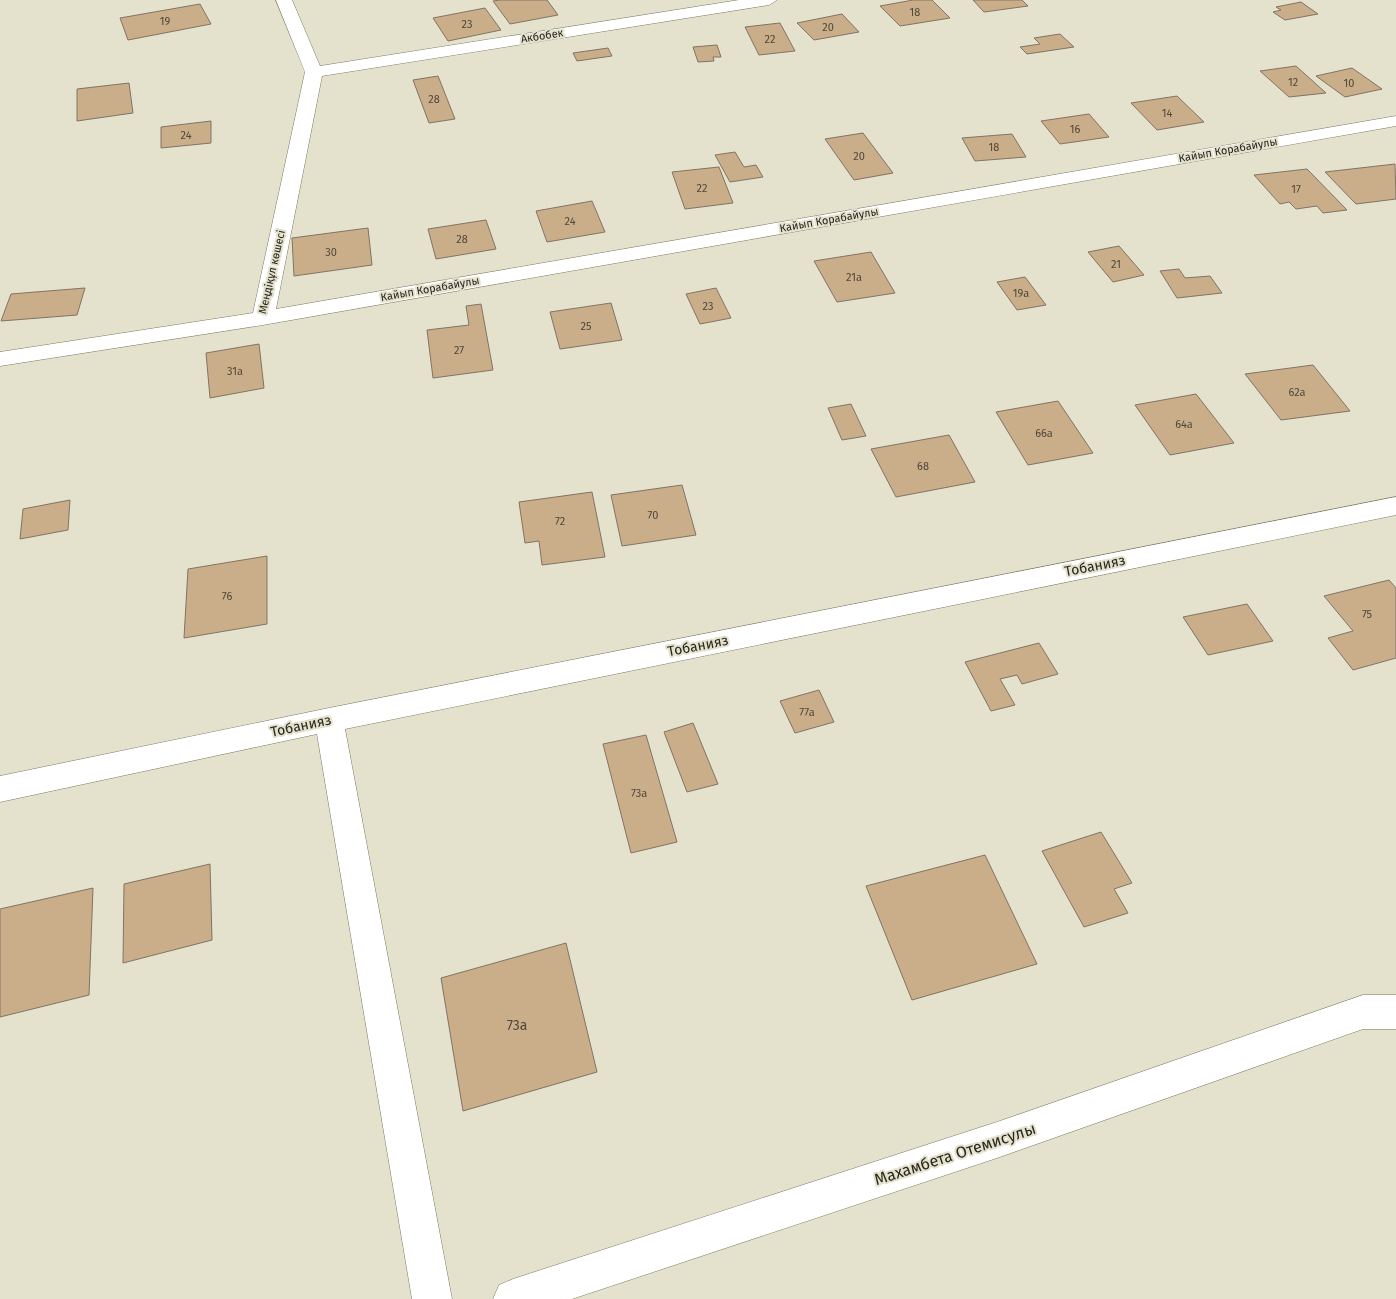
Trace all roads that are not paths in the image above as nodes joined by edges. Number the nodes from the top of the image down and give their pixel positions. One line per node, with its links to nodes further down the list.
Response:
1 (284, 0): 3 (street)
2 (769, 0): 3 (street, Акбобек)
3 (314, 72): 5 (street, Меңдіқұл көшесі)
4 (1396, 121): 5 (street, Кайып Корабайулы)
5 (263, 318): 6 (street, Меңдіқұл көшесі)
6 (0, 358)
7 (1396, 506): 8 (street, Тобанияз)
8 (329, 720): 9 (street, Тобанияз); 11 (street)
9 (0, 789)
10 (1396, 1012): 12 (street, Махамбета Отемисулы)
11 (432, 1299)
12 (513, 1299)

